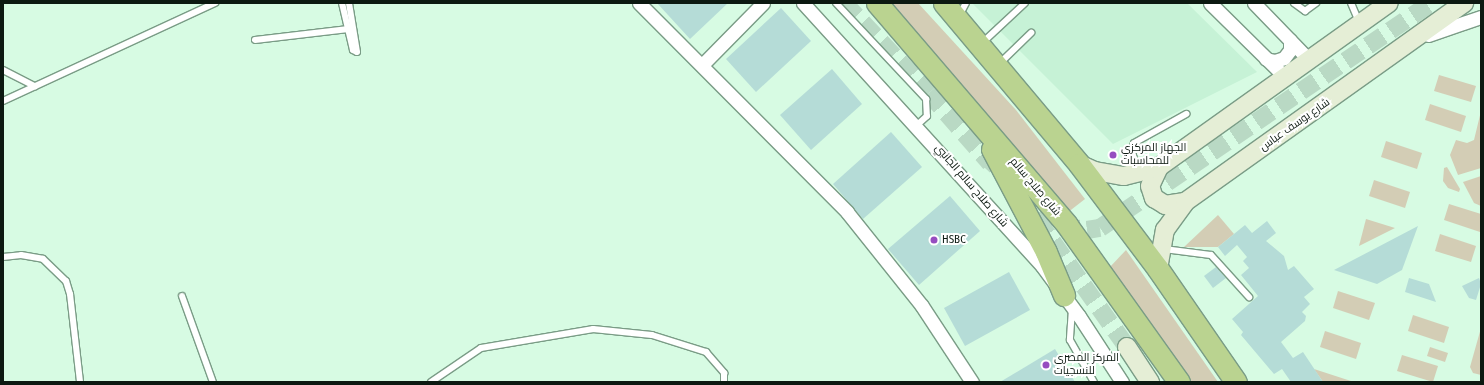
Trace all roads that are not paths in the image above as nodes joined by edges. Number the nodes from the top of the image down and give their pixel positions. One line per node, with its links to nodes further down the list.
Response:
1 (215, 3): 32 (lane)
2 (342, 3): 20 (lane)
3 (349, 3): 20 (lane)
4 (639, 3): 28 (street)
5 (763, 3): 28 (street)
6 (804, 3): 36 (street, شارع صلاح سالم الجانبي)
7 (836, 3): 36 (lane)
8 (877, 3): 35 (highway, شارع صلاح سالم)
9 (1025, 3): 25 (lane)
10 (1210, 3): 26 (street)
11 (1254, 3): 23 (street)
12 (1294, 3): 13 (lane)
13 (1316, 3)
14 (1351, 3): 19 (lane)
15 (1388, 3): 19 (main road)
16 (1464, 3): 24 (main road, شارع يوسف عباس)
17 (956, 8): 25 (highway)
18 (1481, 17): 24 (street)
19 (1360, 23): 27 (main road)
20 (348, 29): 22 (lane)
21 (1031, 33): 29 (lane)
22 (255, 40)
23 (1290, 40): 26 (street); 27 (street)
24 (1415, 40): 40 (main road, شارع يوسف عباس)
25 (980, 45): 29 (highway)
26 (1266, 59): 31 (street)
27 (1309, 60): 31 (main road)
28 (702, 65): 51 (street)
29 (998, 65): 37 (highway)
30 (3, 70): 32 (lane)
31 (1285, 77): 38 (main road)
32 (35, 86): 33 (lane)
33 (3, 101)
34 (1186, 114): 39 (lane)
35 (974, 115): 45 (highway); 55 (highway, شارع صلاح سالم)
36 (917, 125): 45 (street, شارع صلاح سالم الجانبي)
37 (1079, 164): 39 (main road); 42 (highway)
38 (1159, 167): 39 (main road); 40 (main road)
39 (1138, 174)
40 (1185, 202): 42 (main road, شارع يوسف عباس)
41 (3, 257): 47 (lane)
42 (1159, 259): 44 (lane); 56 (highway)
43 (182, 296): 48 (lane)
44 (1249, 297)
45 (1068, 300): 52 (lane); 53 (street, شارع صلاح سالم الجانبي)
46 (1127, 347): 54 (main road)
47 (80, 382)
48 (213, 382)
49 (431, 382): 50 (lane)
50 (724, 382)
51 (972, 382)
52 (1094, 382)
53 (1122, 382)
54 (1150, 382)
55 (1179, 382)
56 (1236, 382)

